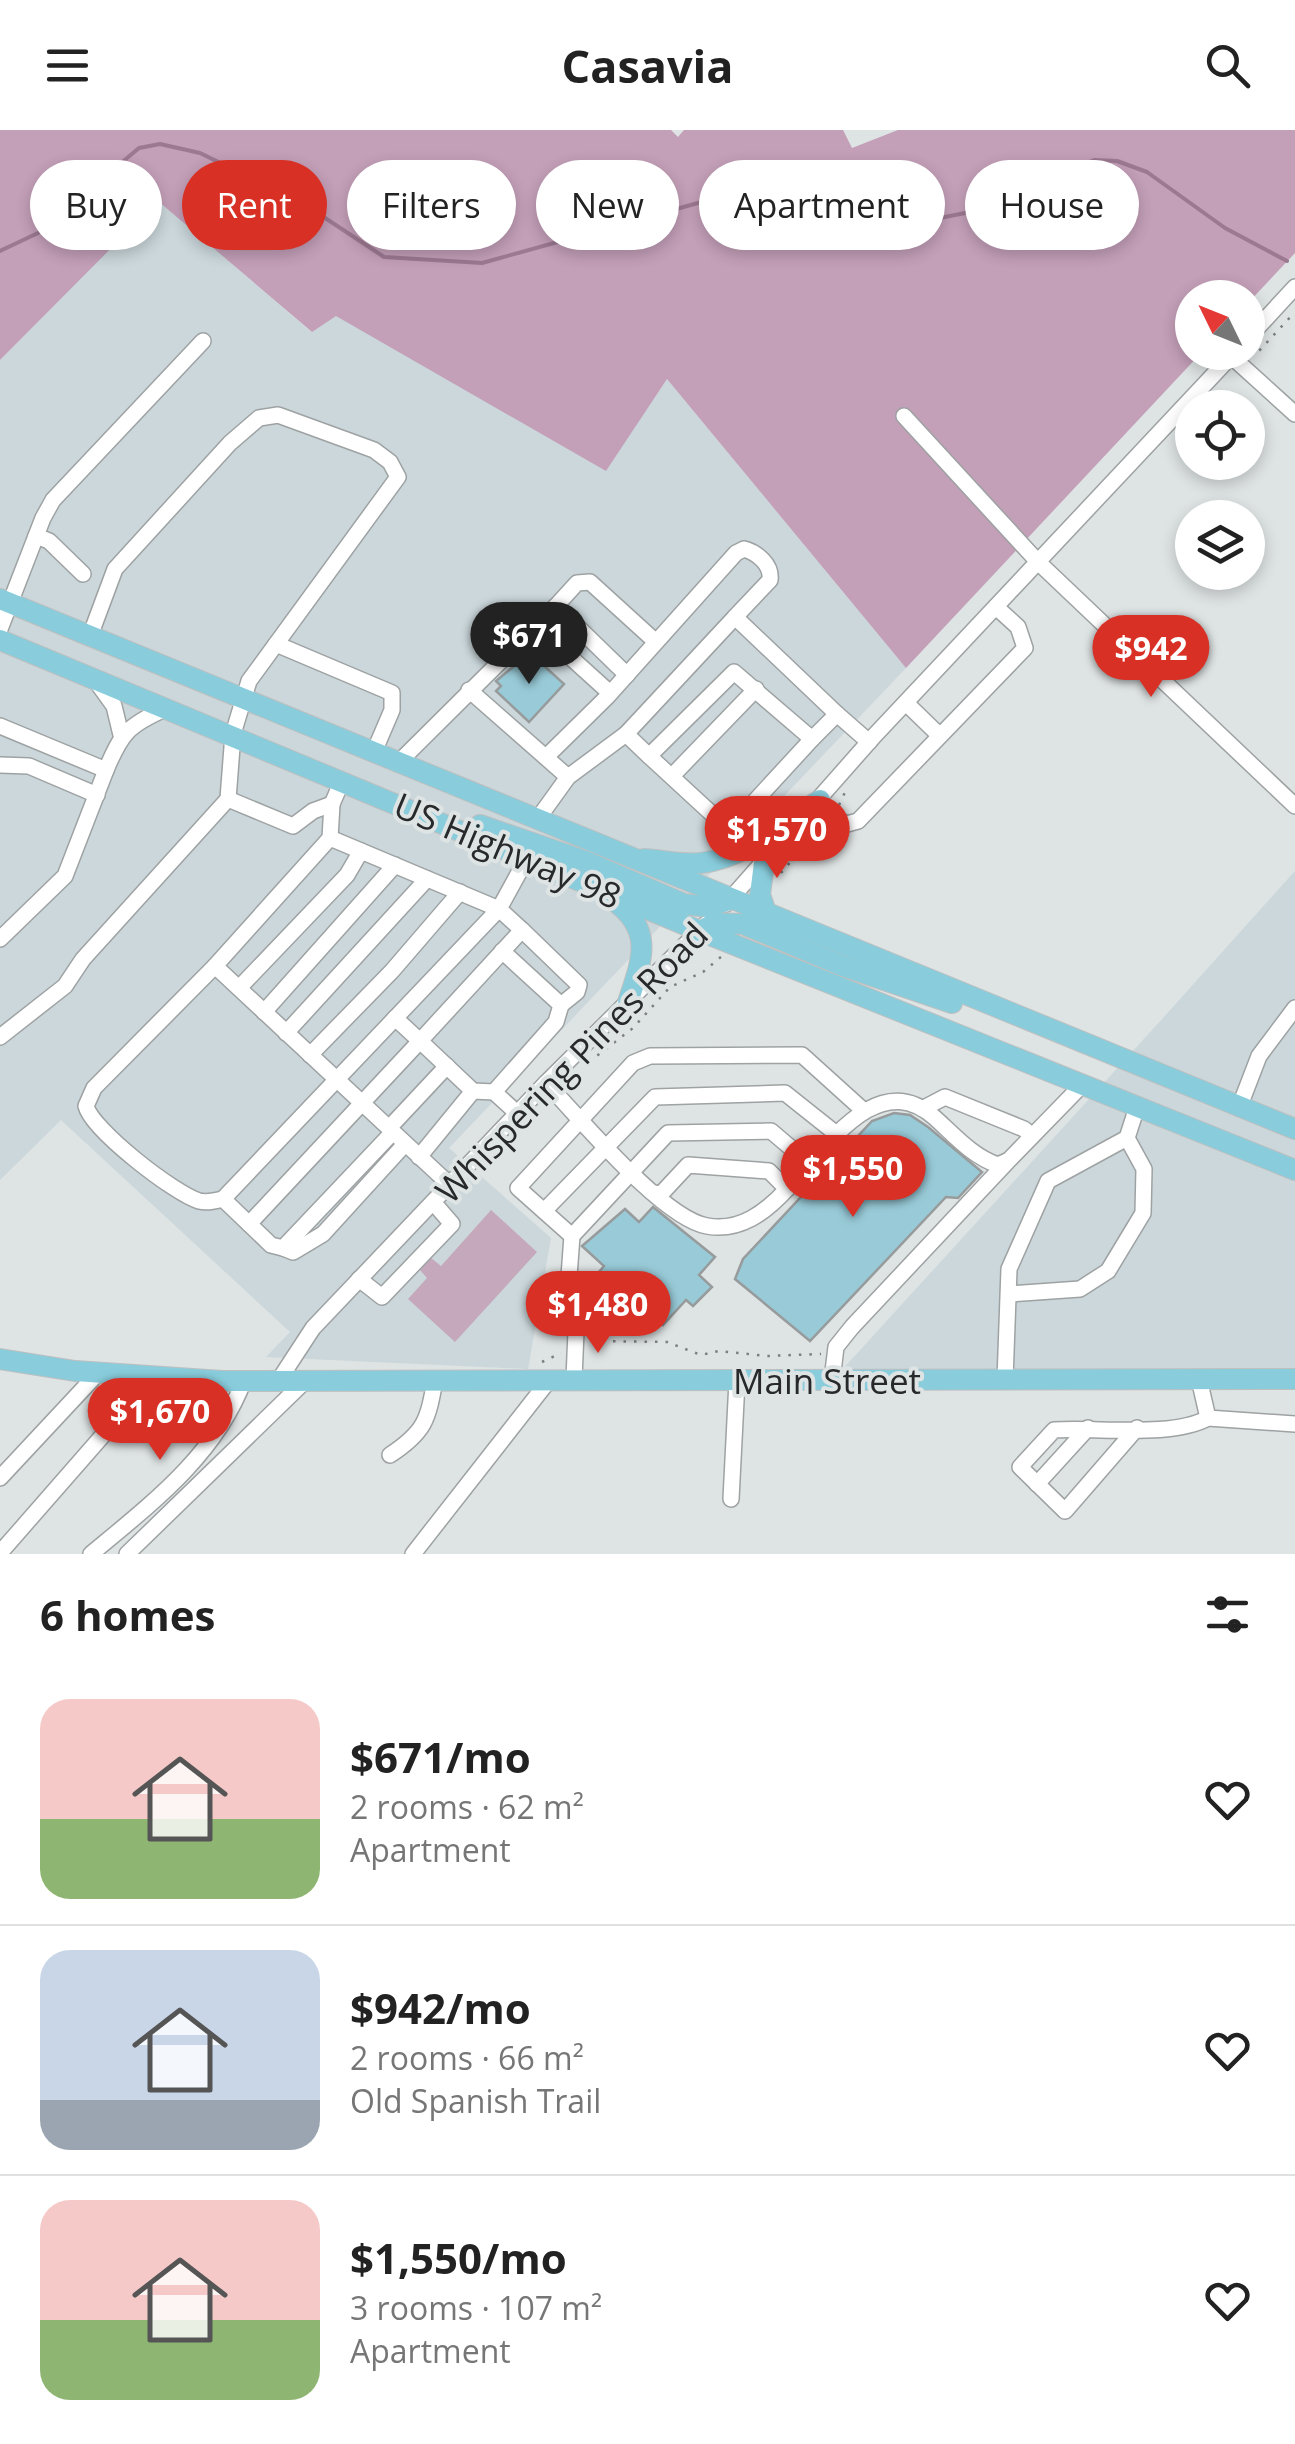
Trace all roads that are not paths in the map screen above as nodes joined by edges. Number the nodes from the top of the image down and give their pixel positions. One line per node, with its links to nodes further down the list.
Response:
1 (1295, 287): 2 (street)
2 (1265, 320)
3 (203, 341): 8 (street)
4 (1218, 370): 9 (street, Whispering Pines Road)
5 (1250, 370): 6 (street)
6 (1295, 414)
7 (904, 416): 9 (street)
8 (36, 536): 10 (street); 11 (street)
9 (1038, 562): 13 (street, Whispering Pines Road); 50 (street)
10 (83, 574)
11 (5, 601): 16 (street); 17 (main road, US Highway 98)
12 (556, 606): 15 (street); 19 (street); 21 (street)
13 (996, 607): 27 (street, Whispering Pines Road); 34 (street)
14 (735, 617): 19 (street); 29 (street); 32 (street)
15 (538, 627): 24 (street); 25 (street)
16 (0, 629)
17 (90, 636): 20 (street); 26 (main road, US Highway 98)
18 (0, 640): 22 (main road, US Highway 98)
19 (656, 642): 21 (street)
20 (276, 644): 26 (street); 37 (street)
21 (627, 674): 25 (street)
22 (94, 678): 28 (main road, US Highway 98); 33 (street)
23 (756, 688): 35 (street); 38 (street); 43 (street)
24 (470, 690): 39 (street); 40 (street)
25 (610, 693): 39 (street)
26 (246, 700): 31 (street); 37 (main road, US Highway 98)
27 (906, 703): 34 (street); 36 (street, Whispering Pines Road)
28 (166, 709): 31 (main road, US Highway 98); 33 (street)
29 (837, 714): 35 (street); 36 (street)
30 (0, 726): 42 (street)
31 (234, 734): 45 (main road, US Highway 98); 47 (street)
32 (626, 734): 38 (street); 44 (street)
33 (121, 735): 42 (street)
34 (938, 735): 48 (street)
35 (812, 739): 43 (street)
36 (869, 742): 48 (street, Whispering Pines Road)
37 (374, 752): 40 (main road, US Highway 98)
38 (649, 756): 43 (street)
39 (546, 757): 44 (street)
40 (398, 762): 52 (main road, US Highway 98)
41 (0, 765): 46 (street)
42 (106, 770): 46 (street)
43 (672, 776)
44 (568, 777): 52 (street)
45 (342, 781): 49 (street); 51 (main road, US Highway 98)
46 (97, 795): 67 (street)
47 (228, 799): 49 (street); 78 (street)
48 (820, 800): 56 (main road); 57 (street, Whispering Pines Road)
49 (332, 804): 53 (street)
50 (1295, 806)
51 (409, 809): 55 (main road, US Highway 98); 62 (main road)
52 (537, 820): 56 (main road, US Highway 98)
53 (330, 838): 54 (street); 69 (street)
54 (361, 851): 58 (street); 70 (street)
55 (527, 858): 60 (main road, US Highway 98); 63 (street)
56 (626, 858): 62 (main road, US Highway 98)
57 (764, 862): 62 (street, Whispering Pines Road); 64 (main road)
58 (395, 866): 59 (street); 74 (street)
59 (428, 879): 61 (street); 77 (street)
60 (591, 885): 66 (main road, US Highway 98); 71 (main road)
61 (460, 892): 63 (street); 80 (street)
62 (729, 900): 64 (main road, US Highway 98); 66 (street, Whispering Pines Road)
63 (500, 909): 65 (street); 75 (street)
64 (767, 915): 76 (main road, US Highway 98)
65 (522, 930): 68 (street); 72 (street)
66 (700, 931): 71 (street, Whispering Pines Road); 76 (main road); 84 (main road, US Highway 98)
67 (0, 939)
68 (502, 951): 72 (street); 79 (street)
69 (216, 966): 70 (street); 108 (street)
70 (239, 988): 74 (street)
71 (628, 1002): 83 (street, Whispering Pines Road)
72 (561, 1006): 86 (street)
73 (1295, 1008): 90 (street)
74 (264, 1012): 77 (street)
75 (395, 1018): 79 (street); 82 (street)
76 (1036, 1026): 90 (main road, US Highway 98)
77 (286, 1033): 80 (street)
78 (0, 1037)
79 (420, 1041): 81 (street); 87 (street)
80 (310, 1055): 82 (street)
81 (447, 1066): 85 (street); 95 (street)
82 (336, 1080): 87 (street); 108 (street)
83 (546, 1083): 92 (street, Whispering Pines Road); 93 (street)
84 (1082, 1085): 88 (main road, US Highway 98); 97 (street)
85 (473, 1091): 86 (street); 100 (street)
86 (494, 1092): 92 (street)
87 (361, 1103): 95 (street); 111 (street)
88 (1137, 1107): 98 (street); 103 (main road, US Highway 98)
89 (924, 1108): 91 (street); 97 (street); 101 (street)
90 (1240, 1108): 94 (main road, US Highway 98)
91 (864, 1110): 93 (street); 96 (street)
92 (517, 1113): 105 (street, Whispering Pines Road)
93 (582, 1120): 99 (street); 110 (street)
94 (1295, 1130)
95 (396, 1135): 100 (street); 111 (street)
96 (839, 1136): 99 (street); 102 (street)
97 (1032, 1136): 101 (street)
98 (1127, 1138): 114 (street); 114 (street)
99 (606, 1146): 104 (street); 110 (street)
100 (419, 1156): 105 (street)
101 (1010, 1158): 127 (street)
102 (811, 1165): 104 (street); 106 (street)
103 (1295, 1170)
104 (632, 1172): 107 (street); 112 (street)
105 (450, 1184): 109 (street, Whispering Pines Road)
106 (787, 1189): 107 (street); 107 (street)
107 (653, 1193)
108 (223, 1199): 111 (street)
109 (432, 1202): 113 (street, Whispering Pines Road); 113 (street)
110 (544, 1211): 112 (street)
111 (249, 1224)
112 (572, 1236): 119 (street)
113 (360, 1279): 123 (street, Whispering Pines Road)
114 (1009, 1294): 128 (street)
115 (0, 1359): 117 (main road, Main Street)
116 (546, 1371): 119 (main road, Main Street); 125 (main road, Main Street); 140 (street)
117 (98, 1373): 118 (main road, Main Street); 134 (street)
118 (153, 1378): 122 (main road, Main Street); 137 (street)
119 (574, 1379): 126 (main road, Main Street)
120 (1199, 1379): 121 (main road, Main Street); 128 (main road, Main Street); 129 (street)
121 (1295, 1379)
122 (244, 1380): 123 (main road, Main Street); 138 (street)
123 (279, 1380): 124 (main road, Main Street)
124 (306, 1380): 125 (main road, Main Street); 139 (street)
125 (435, 1380): 133 (street)
126 (737, 1380): 127 (main road, Main Street); 136 (street)
127 (832, 1380): 128 (main road, Main Street)
128 (1005, 1380)
129 (1208, 1418): 130 (street); 132 (street)
130 (1295, 1424)
131 (1088, 1428): 132 (street); 135 (street); 135 (street)
132 (1137, 1428): 135 (street)
133 (390, 1455)
134 (0, 1478)
135 (1037, 1484)
136 (730, 1500)
137 (0, 1554)
138 (91, 1554)
139 (127, 1554)
140 (413, 1554)

